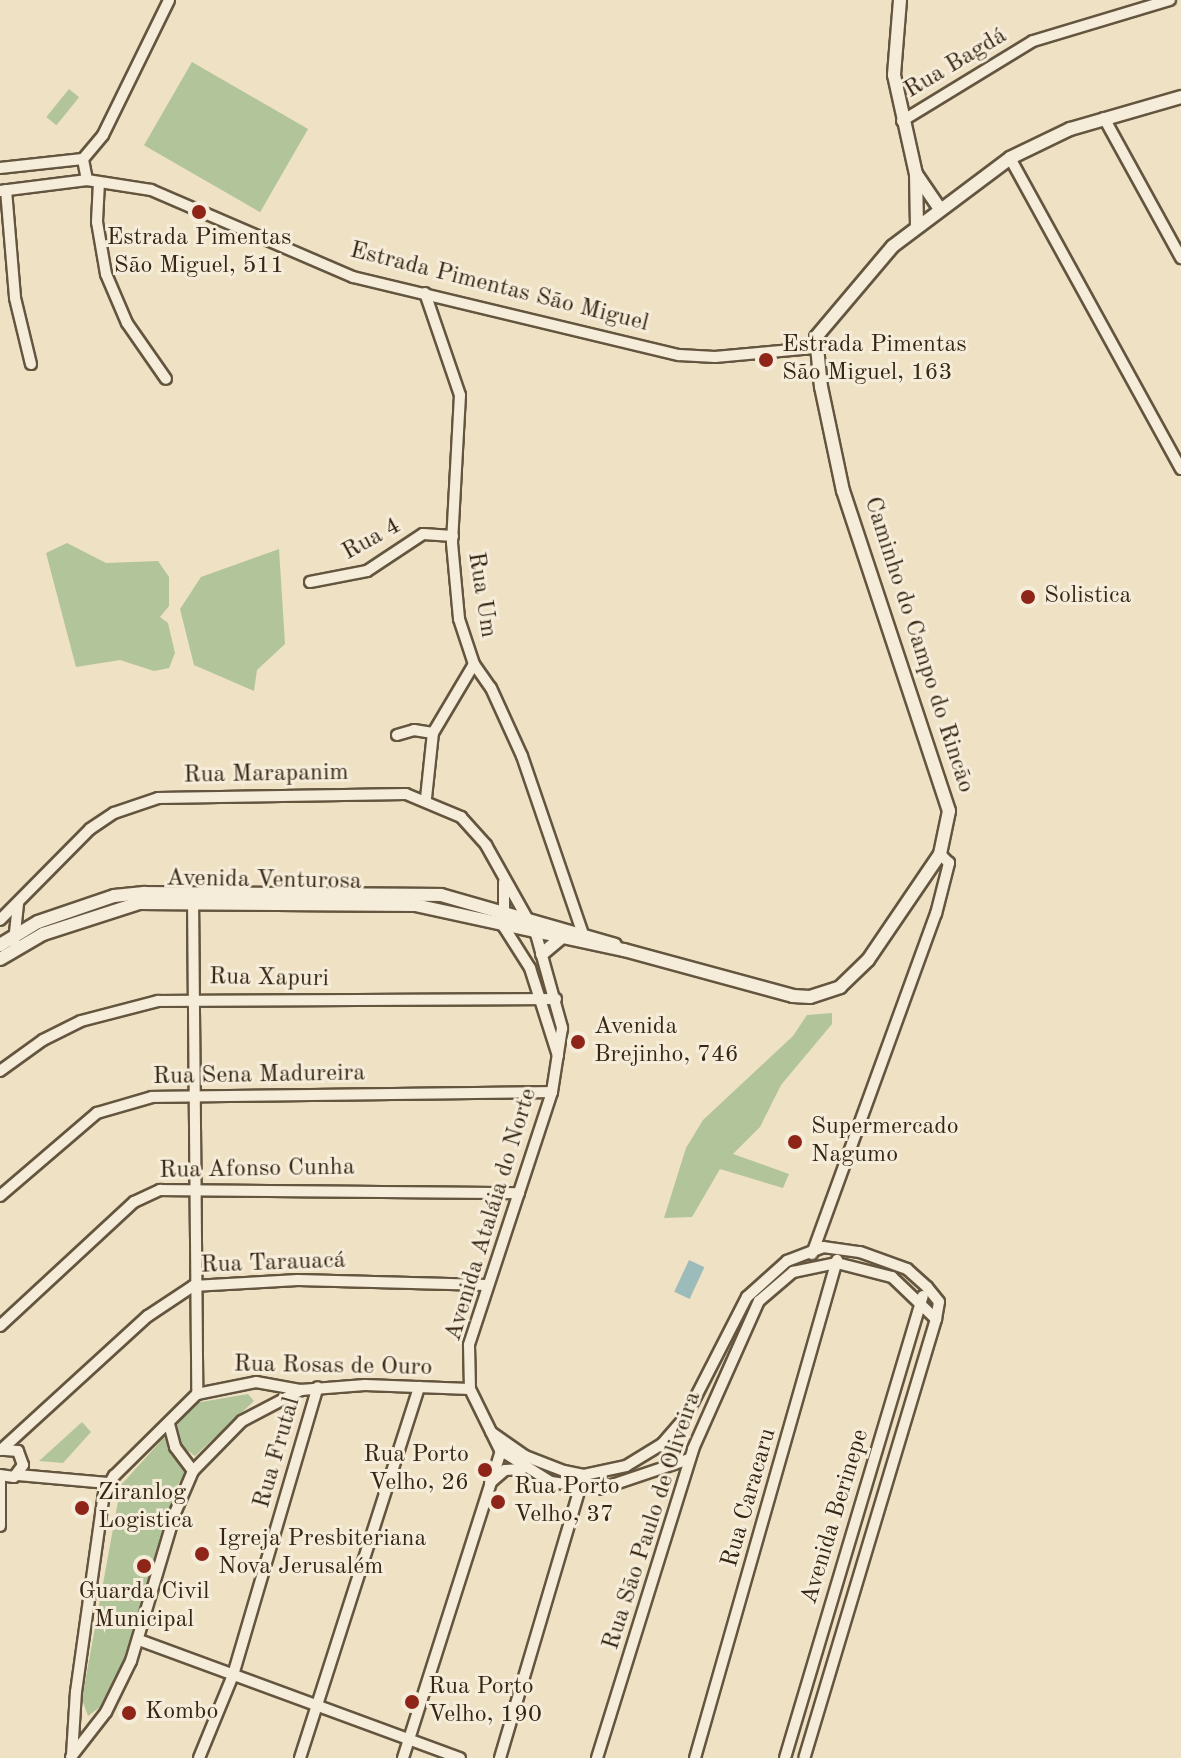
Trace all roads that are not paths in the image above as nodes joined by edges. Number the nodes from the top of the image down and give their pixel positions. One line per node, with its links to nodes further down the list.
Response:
1 (169, 0): 8 (street)
2 (900, 0): 6 (street)
3 (1170, 0): 6 (street, Rua Bagdá)
4 (1181, 97): 5 (street)
5 (1104, 118): 7 (street); 16 (street)
6 (902, 121): 10 (street)
7 (1010, 158): 14 (street); 21 (street)
8 (83, 159): 9 (street); 11 (street)
9 (0, 168)
10 (916, 174): 14 (street); 15 (street)
11 (87, 180): 12 (street, Estrada Pimentas São Miguel); 13 (street, Estrada Pimentas São Miguel)
12 (99, 182): 17 (street, Estrada Pimentas São Miguel); 20 (street)
13 (3, 190): 19 (street)
14 (940, 209): 15 (street)
15 (917, 227): 18 (street)
16 (1181, 258)
17 (425, 293): 18 (street, Estrada Pimentas São Miguel); 22 (street, Rua Um)
18 (814, 348): 28 (street, Caminho do Campo do Rincão)
19 (31, 364)
20 (166, 379)
21 (1181, 469)
22 (453, 536): 23 (street, Rua 4); 24 (street, Rua Um)
23 (310, 582)
24 (474, 664): 25 (street); 36 (street, Rua Um)
25 (433, 733): 26 (street); 27 (street)
26 (397, 735)
27 (426, 798): 29 (street, Rua Marapanim); 30 (street, Rua Marapanim)
28 (940, 854): 39 (street, Caminho do Campo do Rincão); 53 (street)
29 (504, 882): 33 (street); 34 (street, Rua Marapanim)
30 (21, 893): 32 (street, Rua Marapanim); 38 (street)
31 (193, 898): 33 (street, Avenida Venturosa); 38 (street, Avenida Venturosa); 42 (street)
32 (0, 920)
33 (502, 920): 34 (street, Avenida Venturosa); 35 (street, Avenida Venturosa); 43 (street, Avenida Ataláia do Norte)
34 (529, 921): 35 (street, Rua Marapanim); 36 (street, Caminho do Campo do Rincão)
35 (536, 934): 37 (street, Caminho do Campo do Rincão); 41 (street, Avenida Ataláia do Norte)
36 (583, 934): 39 (street, Caminho do Campo do Rincão)
37 (560, 939): 39 (street, Caminho do Campo do Rincão); 41 (street)
38 (14, 942): 40 (street, Avenida Venturosa)
39 (624, 950)
40 (0, 954)
41 (542, 954): 44 (street, Avenida Ataláia do Norte)
42 (192, 998): 43 (street, Rua Xapuri); 46 (street, Rua Xapuri); 48 (street)
43 (540, 999): 44 (street, Rua Xapuri); 45 (street, Avenida Ataláia do Norte)
44 (556, 999): 45 (street, Avenida Ataláia do Norte)
45 (558, 1056): 47 (street, Avenida Ataláia do Norte)
46 (0, 1071)
47 (552, 1092): 48 (street, Rua Sena Madureira); 50 (street, Avenida Ataláia do Norte)
48 (192, 1093): 49 (street); 51 (street, Rua Sena Madureira)
49 (194, 1188): 50 (street, Rua Afonso Cunha); 57 (street); 62 (street, Rua Afonso Cunha)
50 (519, 1193): 56 (street, Avenida Ataláia do Norte)
51 (0, 1196)
52 (839, 1249): 53 (street, Avenida Ataláia do Norte); 54 (street, Rua Caracaru); 58 (street, Avenida Ataláia do Norte)
53 (812, 1250): 55 (street); 77 (street, Avenida Ataláia do Norte)
54 (837, 1263): 55 (street); 59 (street); 95 (street, Rua Caracaru)
55 (812, 1264): 73 (street, Rua São Paulo de Oliveira)
56 (487, 1285): 57 (street, Rua Tarauacá); 65 (street, Avenida Ataláia do Norte)
57 (193, 1286): 67 (street); 69 (street, Rua Tarauacá)
58 (927, 1287): 59 (street, Avenida Berinepe); 60 (street, Avenida Ataláia do Norte)
59 (921, 1301): 61 (street); 96 (street, Avenida Berinepe)
60 (939, 1302): 61 (street, Avenida Berinepe)
61 (936, 1319): 97 (street, Avenida Berinepe)
62 (0, 1326)
63 (318, 1387): 64 (street, Rua Rosas de Ouro); 66 (street, Rua Rosas de Ouro); 85 (street, Rua Frutal)
64 (419, 1387): 65 (street, Rua Rosas de Ouro); 86 (street)
65 (470, 1389): 70 (street, Avenida Ataláia do Norte)
66 (301, 1390): 67 (street, Rua Rosas de Ouro); 75 (street)
67 (197, 1394): 68 (street)
68 (169, 1424): 75 (street); 79 (street)
69 (21, 1436): 71 (street, Rua Tarauacá); 72 (street)
70 (503, 1445): 74 (street, Avenida Ataláia do Norte); 77 (street, Avenida Ataláia do Norte); 80 (street)
71 (1, 1450): 72 (street)
72 (18, 1451): 76 (street)
73 (689, 1459): 81 (street, Avenida Ataláia do Norte); 94 (street, Rua São Paulo de Oliveira)
74 (522, 1469): 80 (street); 81 (street, Avenida Ataláia do Norte)
75 (193, 1471): 84 (street)
76 (19, 1472): 78 (street); 79 (street); 82 (street)
77 (584, 1475): 81 (street)
78 (0, 1476): 82 (street)
79 (108, 1483): 88 (street)
80 (488, 1485): 87 (street)
81 (581, 1490): 93 (street)
82 (3, 1500): 83 (street)
83 (0, 1526)
84 (139, 1640): 85 (street); 88 (street)
85 (233, 1675): 86 (street); 89 (street, Rua Frutal)
86 (319, 1707): 87 (street); 90 (street)
87 (409, 1740): 91 (street); 92 (street)
88 (71, 1756)
89 (199, 1758)
90 (300, 1758)
91 (403, 1758)
92 (460, 1758)
93 (500, 1758)
94 (597, 1758)
95 (695, 1758)
96 (785, 1758)
97 (804, 1758)

